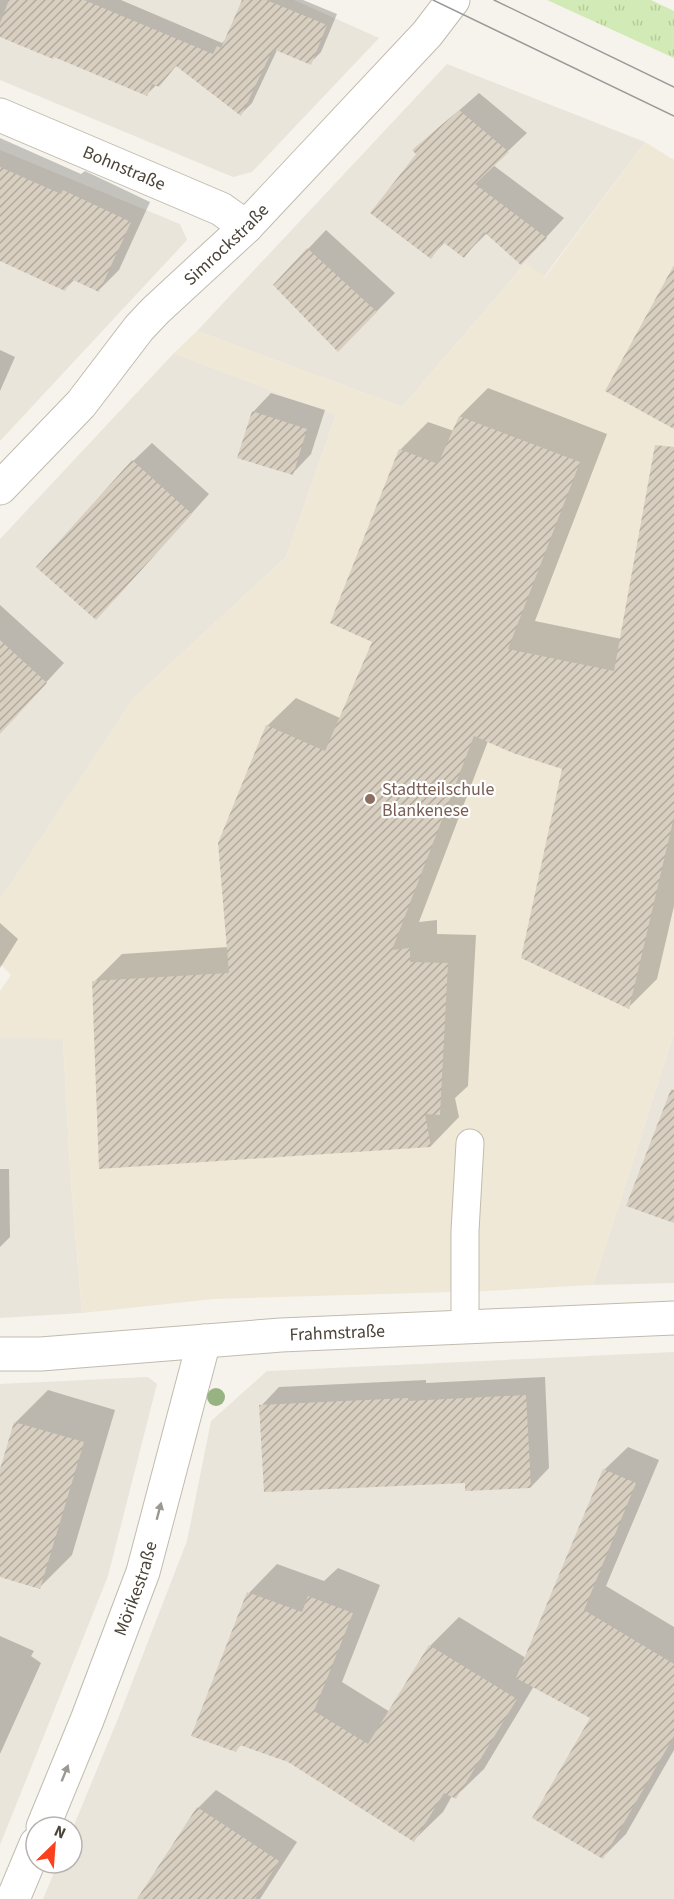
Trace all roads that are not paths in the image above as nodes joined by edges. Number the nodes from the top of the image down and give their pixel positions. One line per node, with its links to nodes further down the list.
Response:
1 (453, 0): 3 (street, Simrockstraße)
2 (0, 115): 3 (street, Bohnstraße)
3 (246, 227): 4 (street, Simrockstraße)
4 (0, 488)
5 (470, 1143): 7 (lane)
6 (674, 1318): 7 (street, Frahmstraße)
7 (465, 1328): 8 (street, Frahmstraße)
8 (204, 1341): 9 (street, Frahmstraße); 10 (street, Mörikestraße, one-way to 8)
9 (0, 1354)
10 (48, 1815)
11 (24, 1873): 12 (street)
12 (13, 1899)

